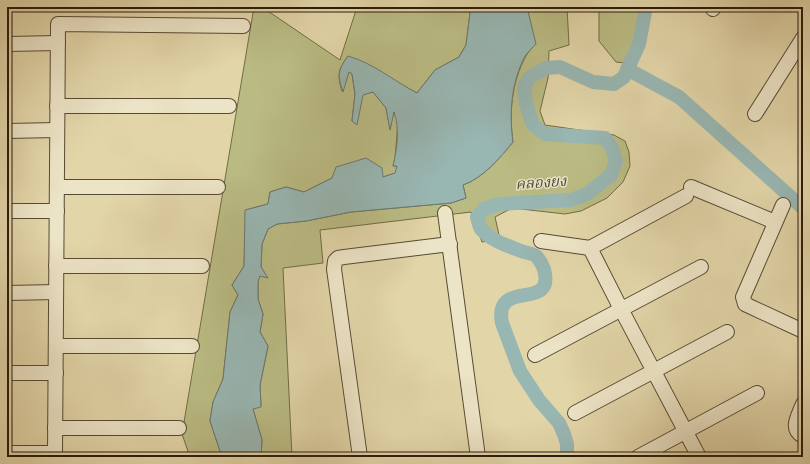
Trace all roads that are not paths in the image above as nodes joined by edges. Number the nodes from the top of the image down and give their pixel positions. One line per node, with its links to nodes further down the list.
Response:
1 (243, 26): 3 (street)
2 (803, 38): 7 (street)
3 (58, 43): 4 (street); 5 (street)
4 (7, 44)
5 (57, 106): 6 (street); 8 (street)
6 (229, 106)
7 (755, 114)
8 (57, 130): 9 (street); 10 (street)
9 (7, 131)
10 (57, 187): 11 (street); 14 (street)
11 (218, 187)
12 (783, 205): 16 (street)
13 (7, 211): 14 (street)
14 (57, 211): 20 (street)
15 (445, 213): 18 (street)
16 (775, 222): 19 (street); 26 (street)
17 (541, 240): 19 (street)
18 (450, 244): 42 (street); 43 (street)
19 (590, 248): 25 (street)
20 (56, 266): 21 (street); 23 (street)
21 (202, 266)
22 (701, 267): 25 (street)
23 (56, 292): 24 (street); 28 (street)
24 (7, 293)
25 (621, 309): 30 (street); 31 (street)
26 (803, 331)
27 (727, 332): 31 (street)
28 (56, 346): 29 (street); 33 (street)
29 (192, 346)
30 (535, 355)
31 (653, 371): 36 (street); 39 (street)
32 (7, 373): 33 (street)
33 (56, 373): 37 (street)
34 (757, 393): 39 (street)
35 (803, 404): 40 (street)
36 (575, 413)
37 (55, 428): 38 (street); 41 (street)
38 (179, 428)
39 (686, 431): 44 (street); 45 (street)
40 (803, 436)
41 (7, 452)
42 (360, 457)
43 (478, 457)
44 (638, 457)
45 (699, 457)

